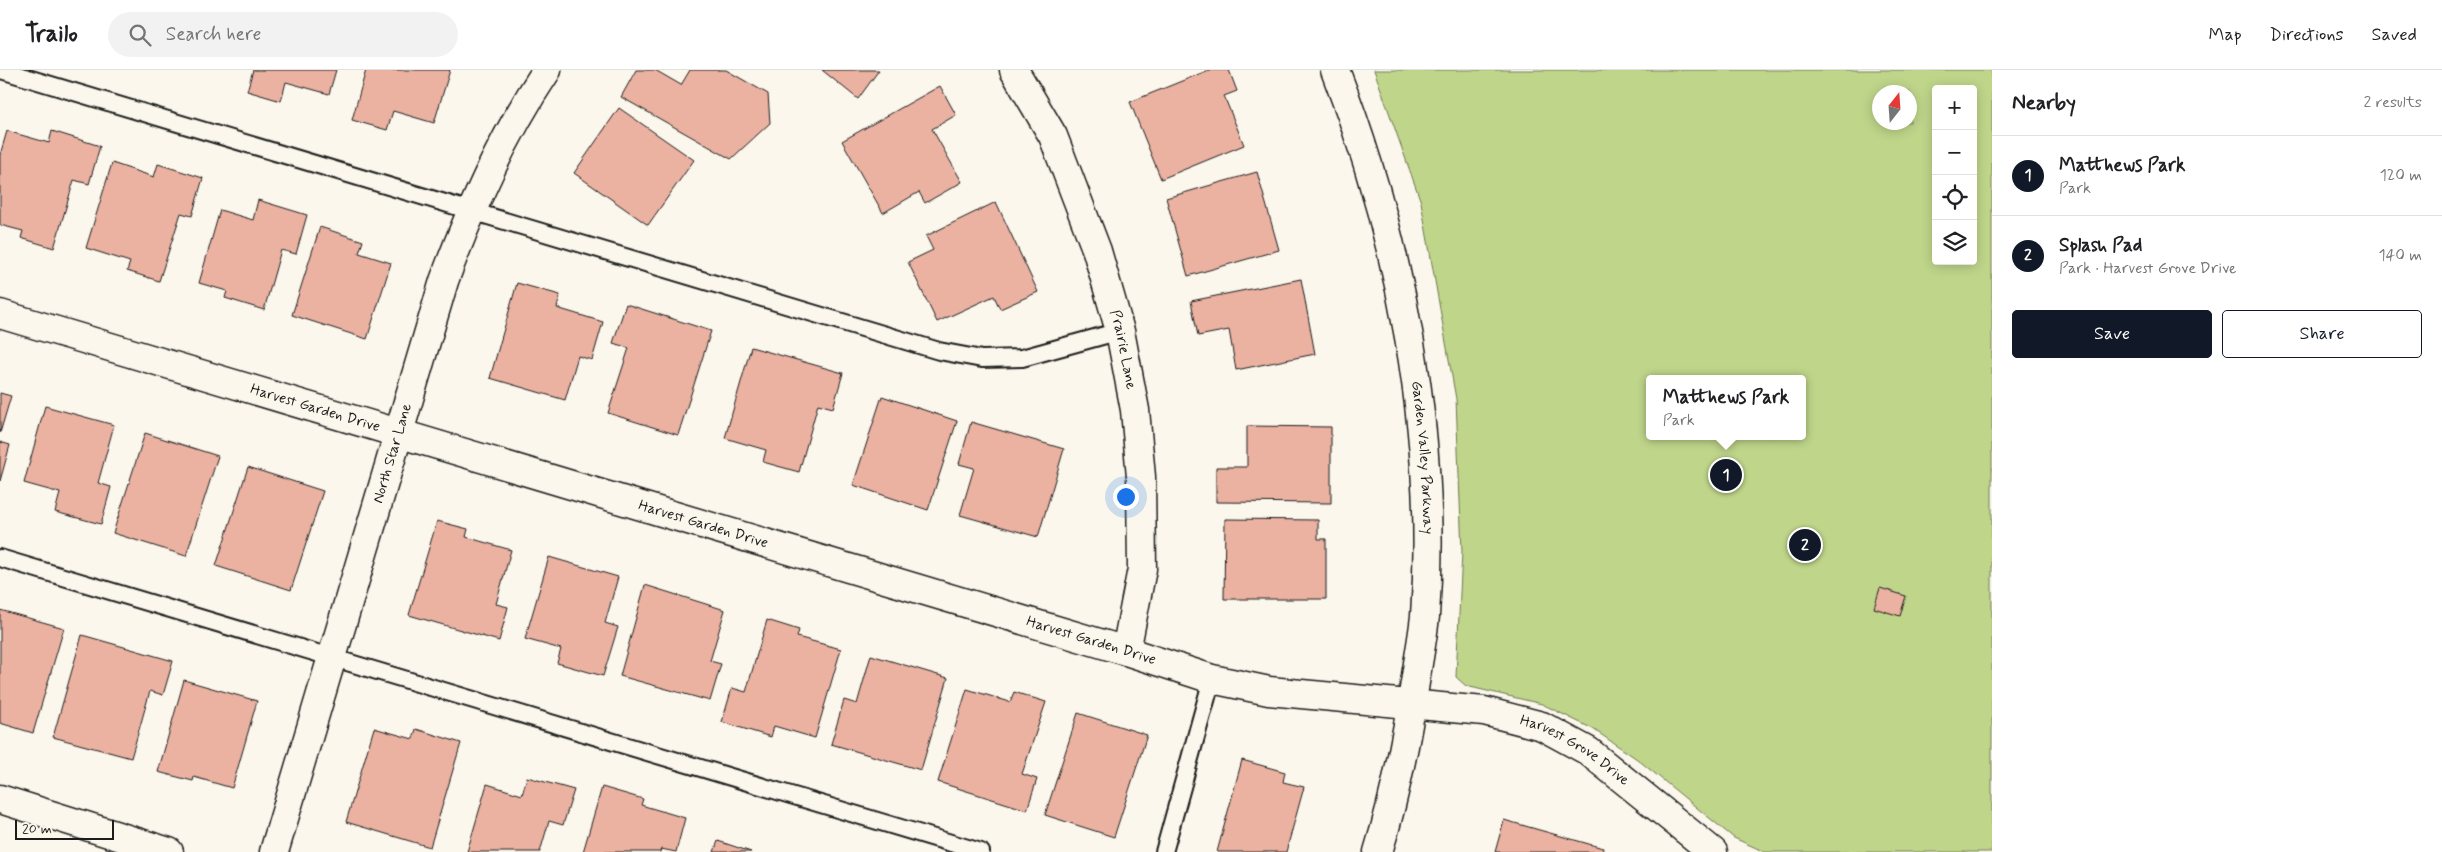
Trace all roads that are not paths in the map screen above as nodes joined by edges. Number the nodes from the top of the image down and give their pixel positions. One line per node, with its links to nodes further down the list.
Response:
1 (0, 70): 5 (lane)
2 (547, 70): 5 (street, North Star Lane)
3 (1014, 70): 7 (street, Prairie Lane)
4 (1335, 70): 13 (street, Garden Valley Parkway)
5 (471, 211): 7 (lane); 8 (street, North Star Lane)
6 (0, 314): 8 (street, Harvest Garden Drive)
7 (1120, 331): 10 (street, Prairie Lane)
8 (400, 432): 10 (street, Harvest Garden Drive); 11 (street, North Star Lane)
9 (0, 558): 11 (lane)
10 (1126, 651): 12 (street, Harvest Garden Drive)
11 (334, 657): 16 (street, North Star Lane); 17 (lane)
12 (1212, 679): 13 (street, Harvest Garden Drive); 18 (lane)
13 (1412, 704): 19 (street, Garden Valley Parkway); 20 (street, Harvest Grove Drive)
14 (0, 799): 15 (street)
15 (169, 852)
16 (274, 852)
17 (981, 852)
18 (1164, 852)
19 (1378, 852)
20 (1712, 852)

